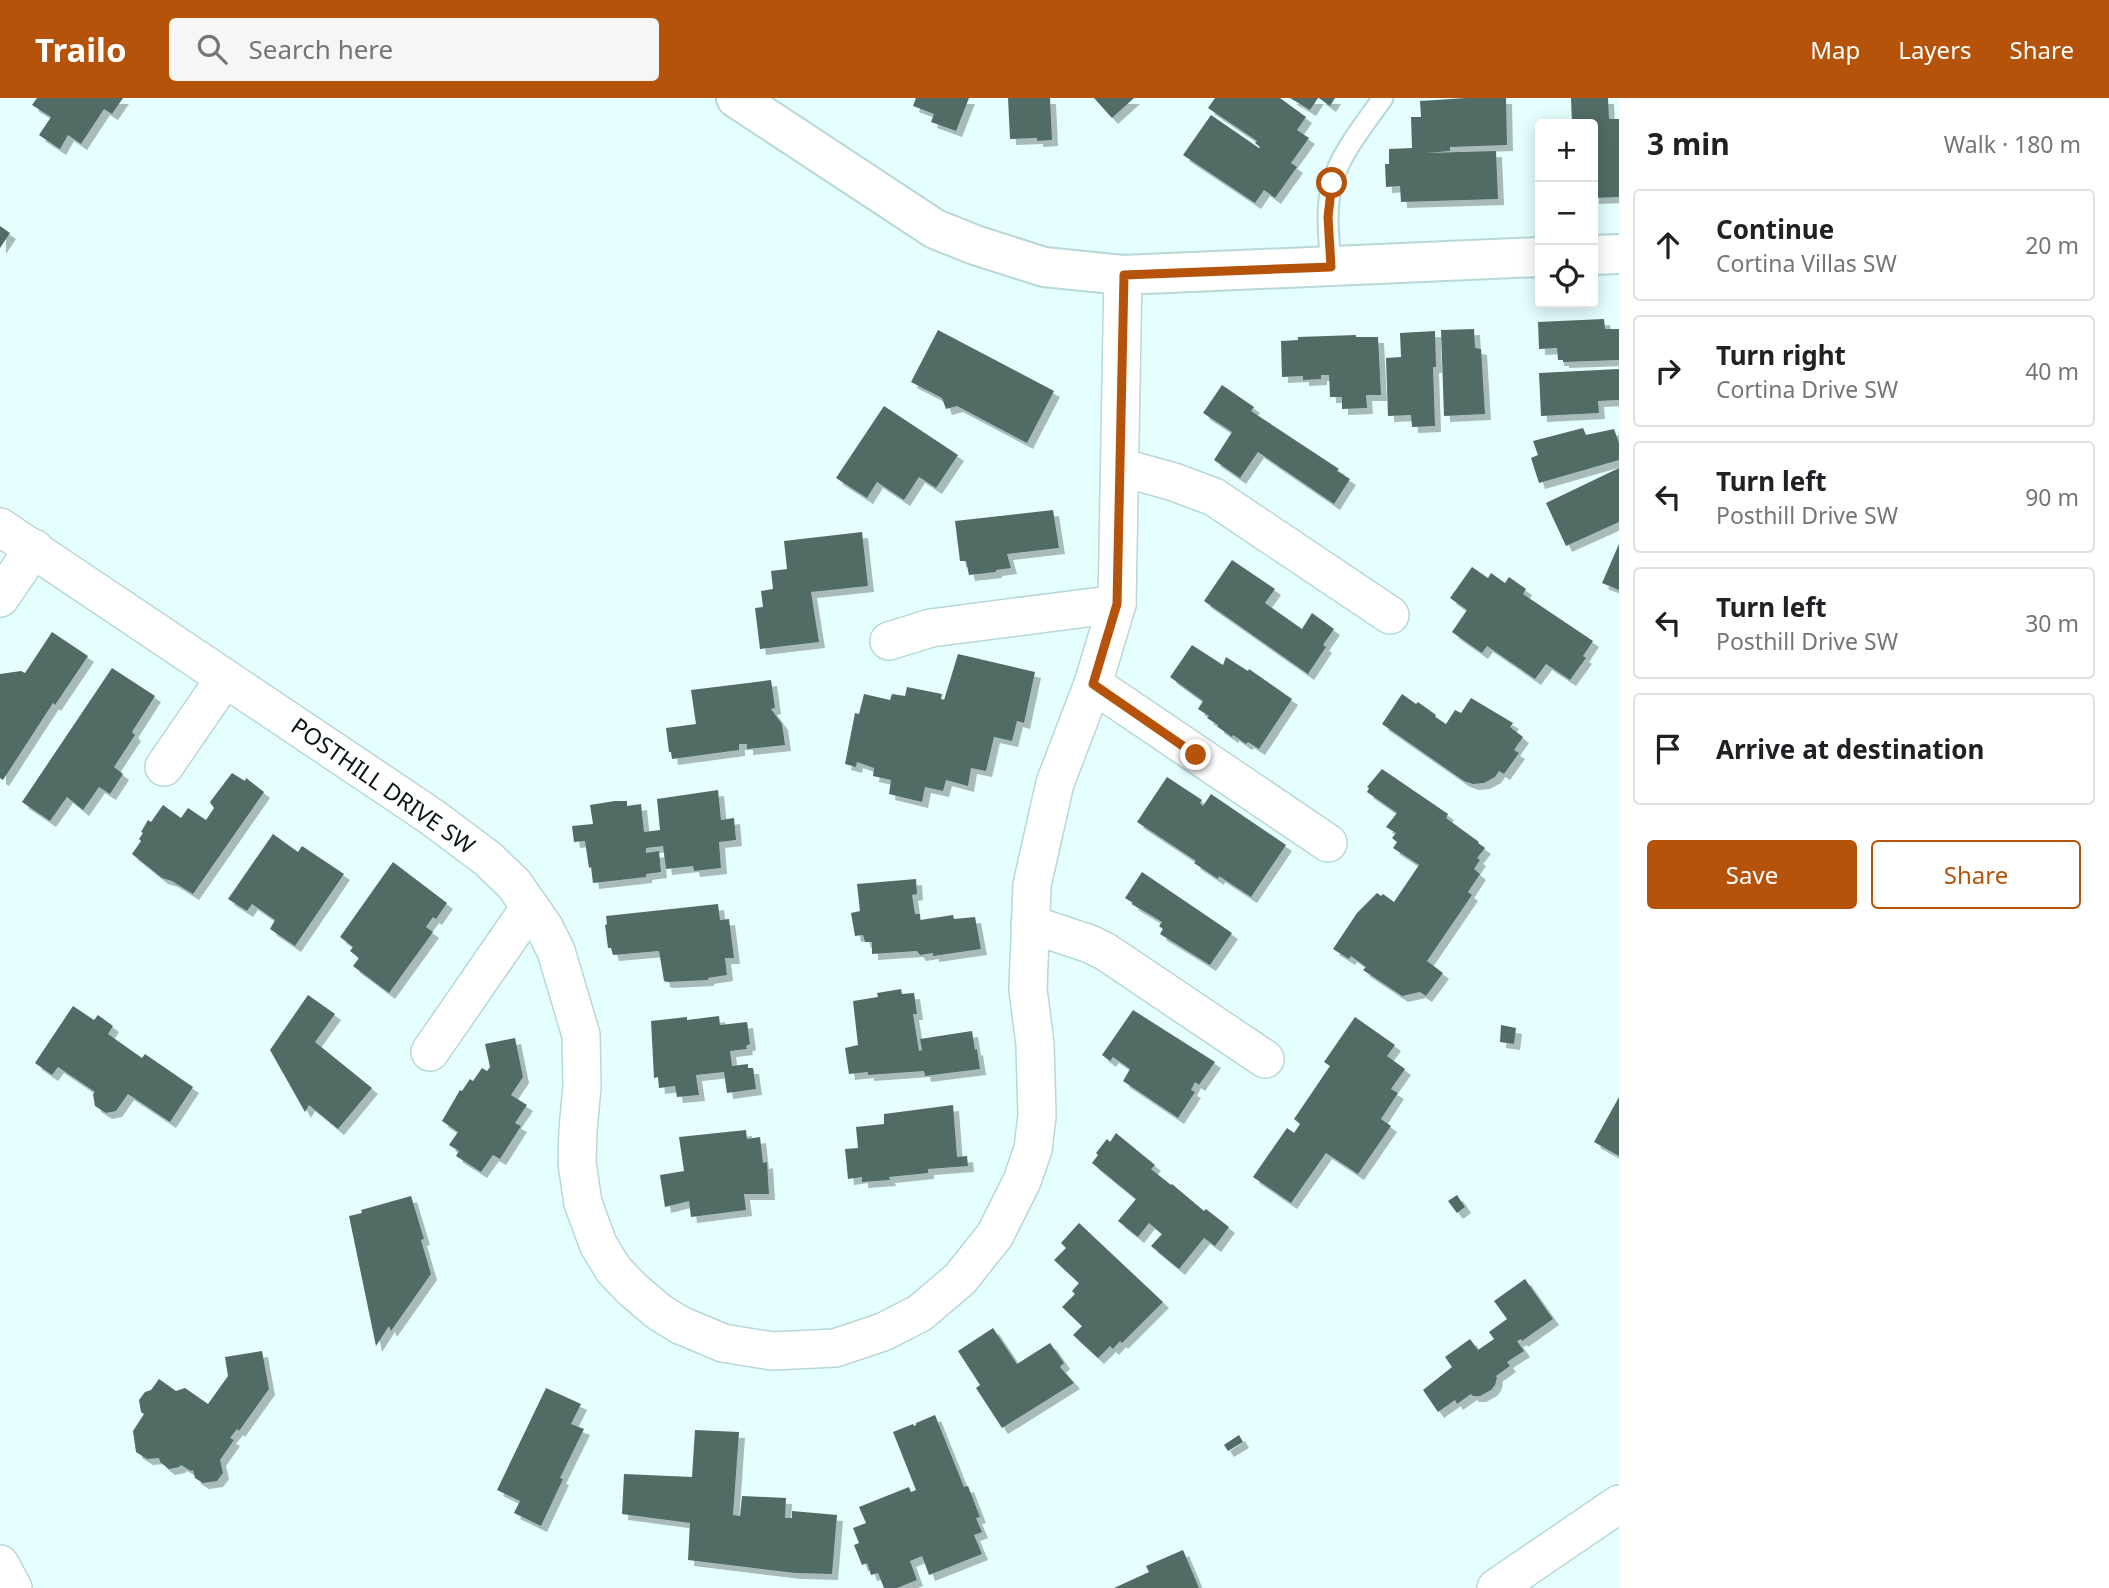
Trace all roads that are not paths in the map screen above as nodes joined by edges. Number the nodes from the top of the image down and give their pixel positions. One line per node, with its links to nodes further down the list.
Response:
1 (736, 98): 7 (street)
2 (1383, 98): 6 (lane)
3 (1619, 254): 4 (street)
4 (1598, 255)
5 (1535, 257): 6 (street)
6 (1331, 267): 7 (street)
7 (1124, 275): 8 (street, POSTHILL DRIVE SW)
8 (1120, 467): 12 (street, POSTHILL DRIVE SW); 13 (street)
9 (0, 527): 10 (street, POSTHILL DRIVE SW)
10 (34, 548): 11 (street); 15 (street, POSTHILL DRIVE SW)
11 (0, 598)
12 (1117, 604): 14 (street); 16 (street, POSTHILL DRIVE SW)
13 (1390, 615)
14 (889, 641)
15 (225, 678): 17 (street); 19 (street, POSTHILL DRIVE SW)
16 (1093, 684): 18 (street); 20 (street, POSTHILL DRIVE SW)
17 (164, 767)
18 (1328, 843)
19 (530, 907): 20 (street, POSTHILL DRIVE SW); 21 (street)
20 (1030, 923): 22 (street)
21 (430, 1052)
22 (1265, 1059)
23 (1619, 1504): 26 (street)
24 (0, 1564): 25 (street)
25 (13, 1588)
26 (1496, 1588)

